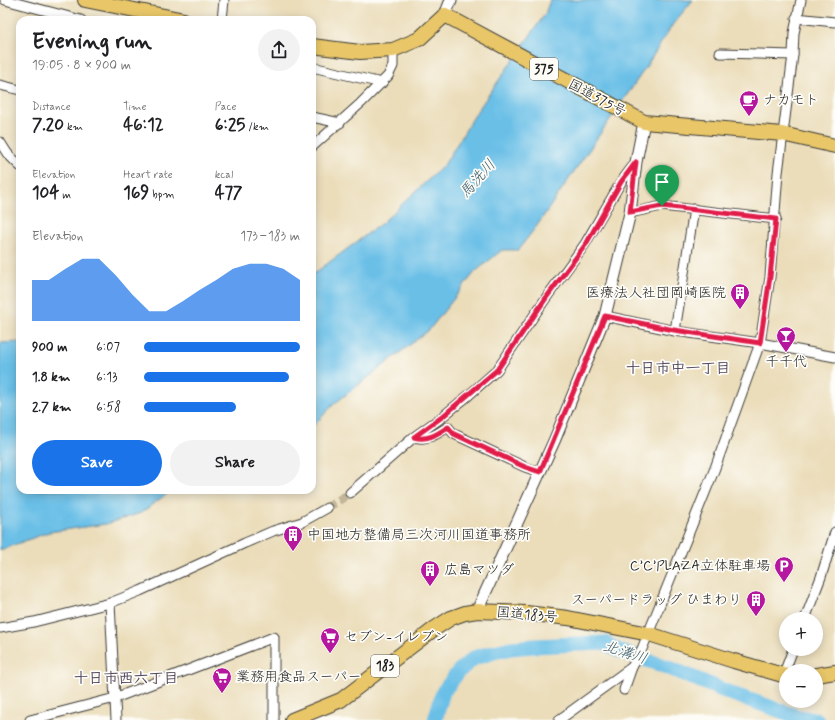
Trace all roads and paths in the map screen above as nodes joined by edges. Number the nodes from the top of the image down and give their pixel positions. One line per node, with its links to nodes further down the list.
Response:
1 (4, 0): 7 (street)
2 (85, 0): 8 (highway)
3 (224, 0): 9 (street)
4 (450, 0): 6 (street)
5 (801, 0): 10 (street)
6 (445, 15): 13 (highway); 21 (highway, 国道375号 / 375)
7 (66, 16)
8 (164, 16)
9 (222, 16)
10 (796, 18): 11 (street); 15 (street)
11 (835, 22)
12 (316, 46): 13 (highway)
13 (393, 50): 17 (street)
14 (720, 53): 15 (street)
15 (793, 55): 23 (street)
16 (316, 68): 17 (street)
17 (382, 83): 22 (street)
18 (0, 85): 19 (street)
19 (16, 89)
20 (316, 118): 22 (street)
21 (644, 122): 23 (highway, 国道375号 / 375); 28 (street)
22 (340, 123): 25 (street)
23 (782, 134): 26 (highway, 国道375号 / 375); 31 (street)
24 (0, 142): 27 (street)
25 (316, 144)
26 (835, 146)
27 (16, 162)
28 (636, 162): 30 (street); 36 (street)
29 (694, 210): 30 (street); 31 (street); 33 (street)
30 (630, 212): 32 (street)
31 (776, 219): 34 (street)
32 (605, 316): 33 (street); 37 (street)
33 (674, 330): 34 (street)
34 (760, 343): 35 (street); 45 (street)
35 (835, 357)
36 (414, 437): 37 (street); 38 (street)
37 (540, 472): 42 (street)
38 (350, 493)
39 (327, 508): 41 (street)
40 (835, 532): 43 (street)
41 (110, 603): 44 (street); 51 (street)
42 (477, 611): 45 (highway, 国道183号 / 183); 55 (highway, 国道183号 / 183)
43 (808, 612)
44 (0, 628)
45 (649, 634): 46 (street); 48 (highway, 国道183号 / 183)
46 (633, 665): 50 (street); 56 (street)
47 (835, 672): 49 (highway)
48 (779, 674)
49 (823, 674)
50 (624, 690)
51 (115, 698): 52 (street); 53 (street); 54 (street)
52 (30, 720)
53 (116, 720)
54 (274, 720)
55 (292, 720)
56 (559, 720)

